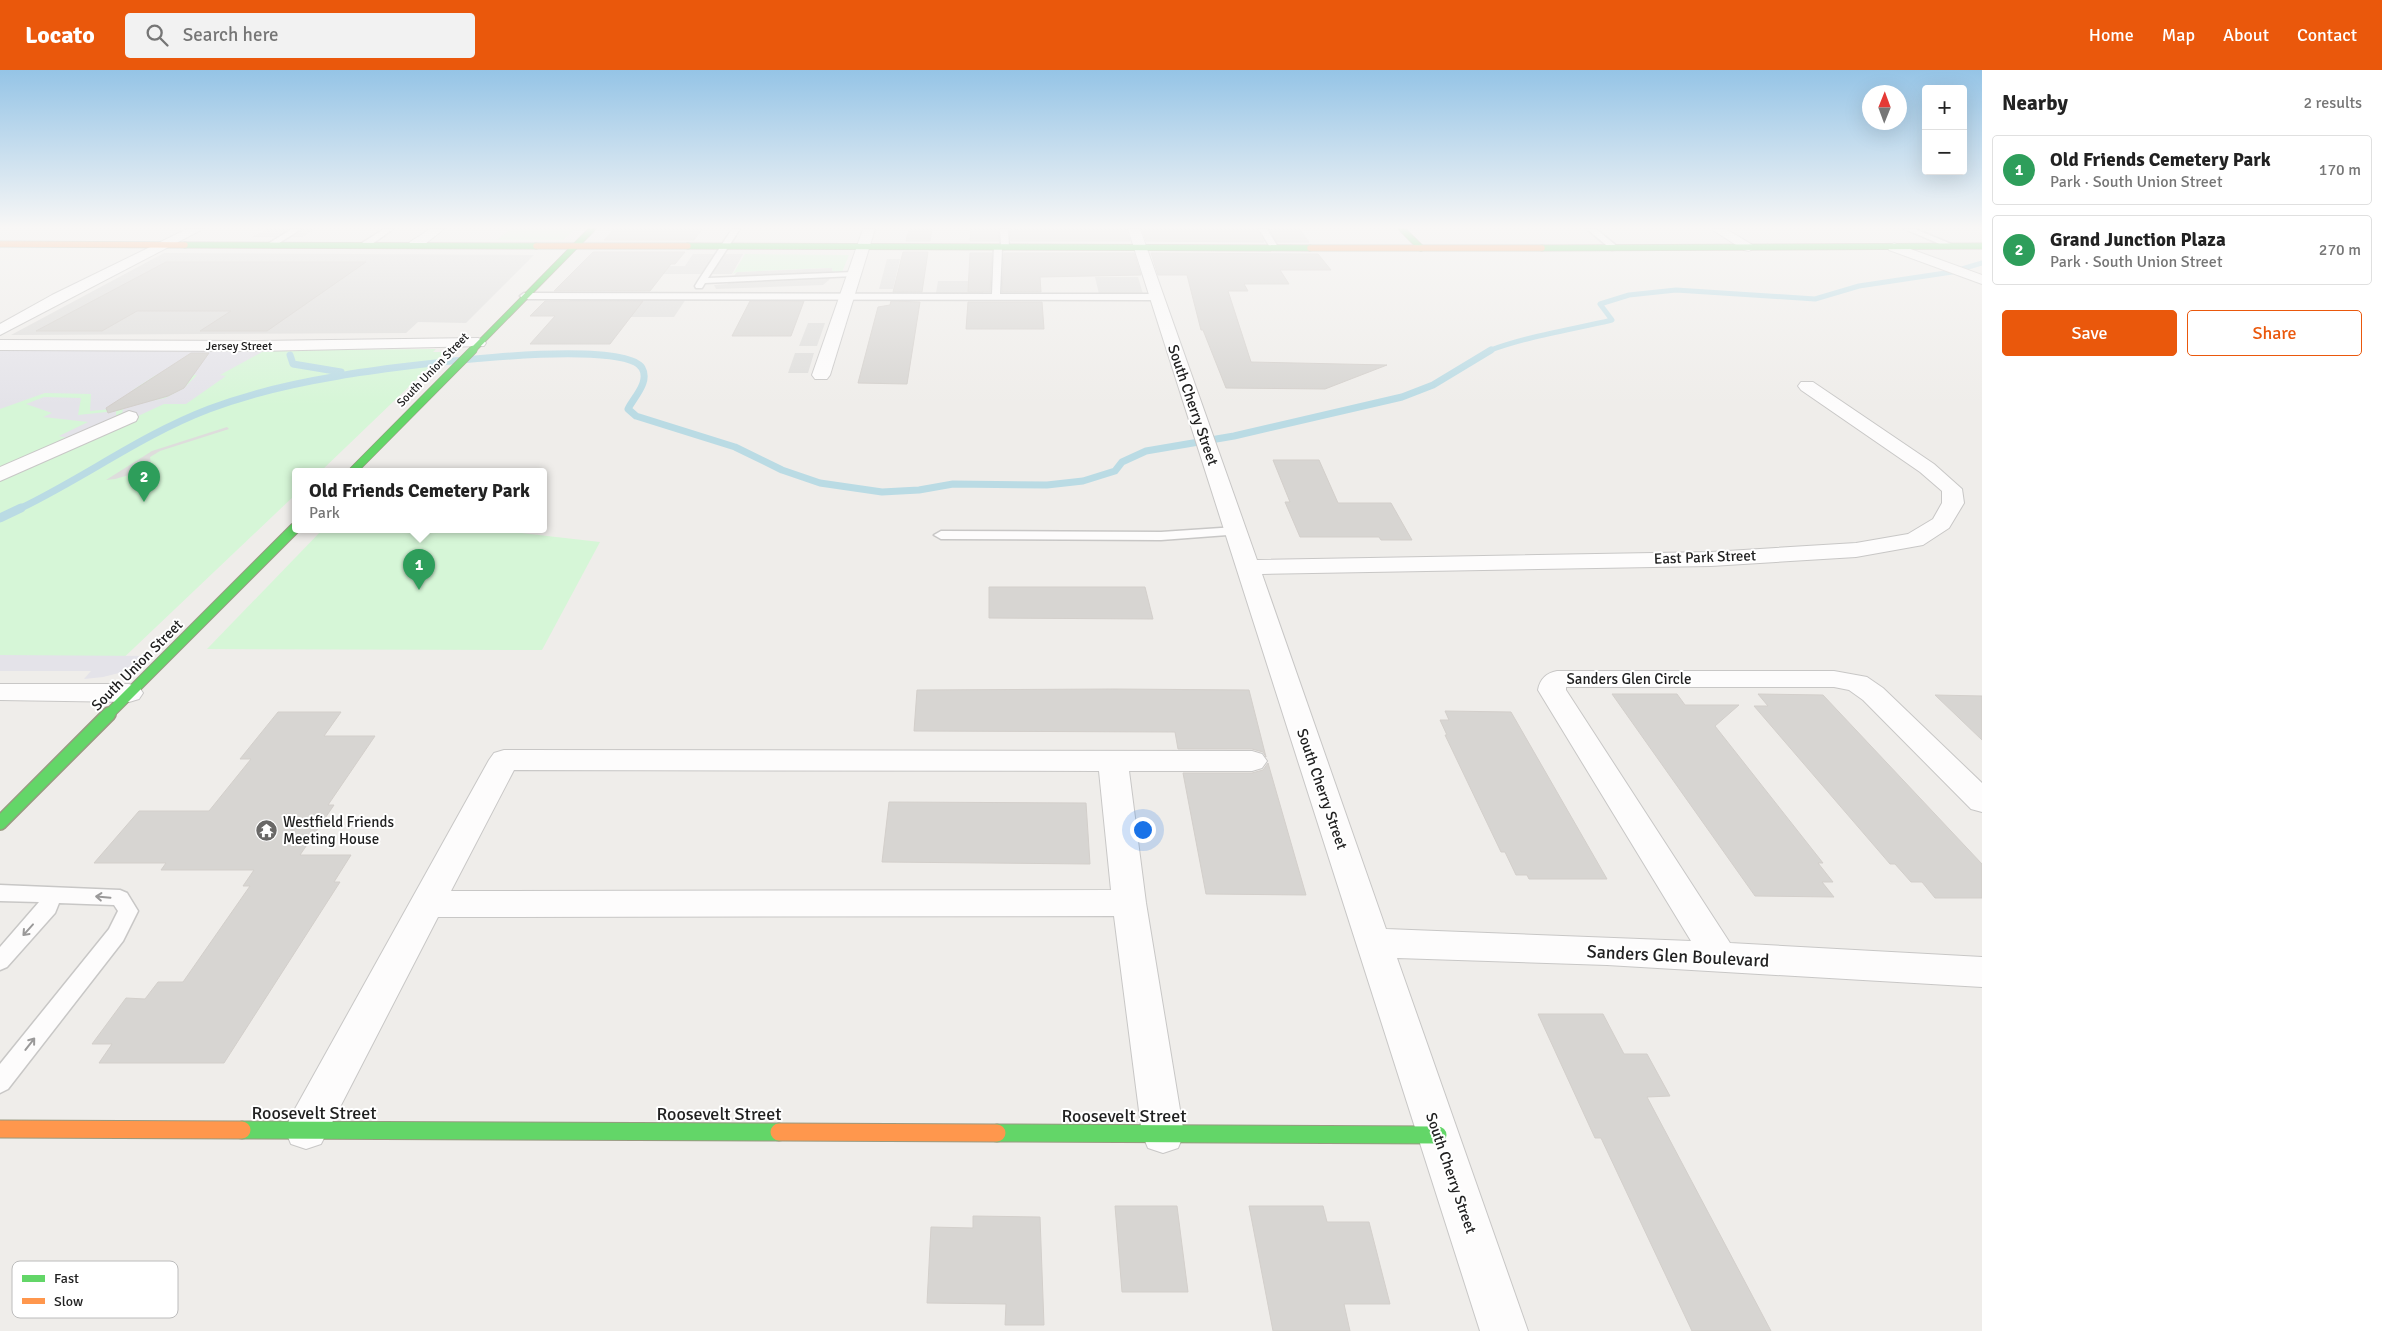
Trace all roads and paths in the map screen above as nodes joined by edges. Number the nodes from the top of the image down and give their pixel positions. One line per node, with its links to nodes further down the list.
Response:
1 (78, 288): 12 (street)
2 (532, 288): 7 (main road, South Union Street)
3 (697, 288): 8 (lane)
4 (850, 288): 9 (street)
5 (997, 288): 10 (lane)
6 (1153, 288): 11 (street, South Cherry Street)
7 (524, 296): 8 (lane); 14 (main road, South Union Street)
8 (692, 296): 9 (lane)
9 (847, 296): 10 (lane); 15 (street)
10 (996, 296): 11 (lane)
11 (1156, 297): 21 (street, South Cherry Street)
12 (0, 330)
13 (0, 345): 14 (street, Jersey Street)
14 (474, 347): 18 (main road, South Union Street)
15 (821, 375)
16 (1807, 386): 23 (street, East Park Street)
17 (129, 417): 19 (street)
18 (355, 468)
19 (0, 475)
20 (292, 531): 25 (main road, South Union Street)
21 (1236, 531): 22 (lane); 23 (street, South Cherry Street)
22 (941, 535)
23 (1248, 567): 34 (street, South Cherry Street)
24 (0, 692): 25 (street)
25 (129, 693): 29 (main road, South Union Street)
26 (1113, 761): 27 (street); 32 (street); 33 (street)
27 (1252, 762)
28 (1982, 801): 35 (street, Sanders Glen Circle)
29 (0, 823)
30 (0, 893): 31 (lane)
31 (50, 896): 36 (lane, one-way to 36); 38 (lane, one-way to 31)
32 (1129, 902): 33 (street); 41 (street)
33 (428, 904): 40 (street)
34 (1374, 943): 35 (street, Sanders Glen Boulevard); 42 (street, South Cherry Street)
35 (1720, 958): 37 (street, Sanders Glen Boulevard)
36 (0, 961)
37 (1982, 972)
38 (0, 1082)
39 (0, 1129): 40 (main road, Roosevelt Street)
40 (306, 1130): 41 (main road, Roosevelt Street)
41 (1163, 1134): 42 (main road, Roosevelt Street)
42 (1438, 1135): 43 (street, South Cherry Street)
43 (1504, 1331)

